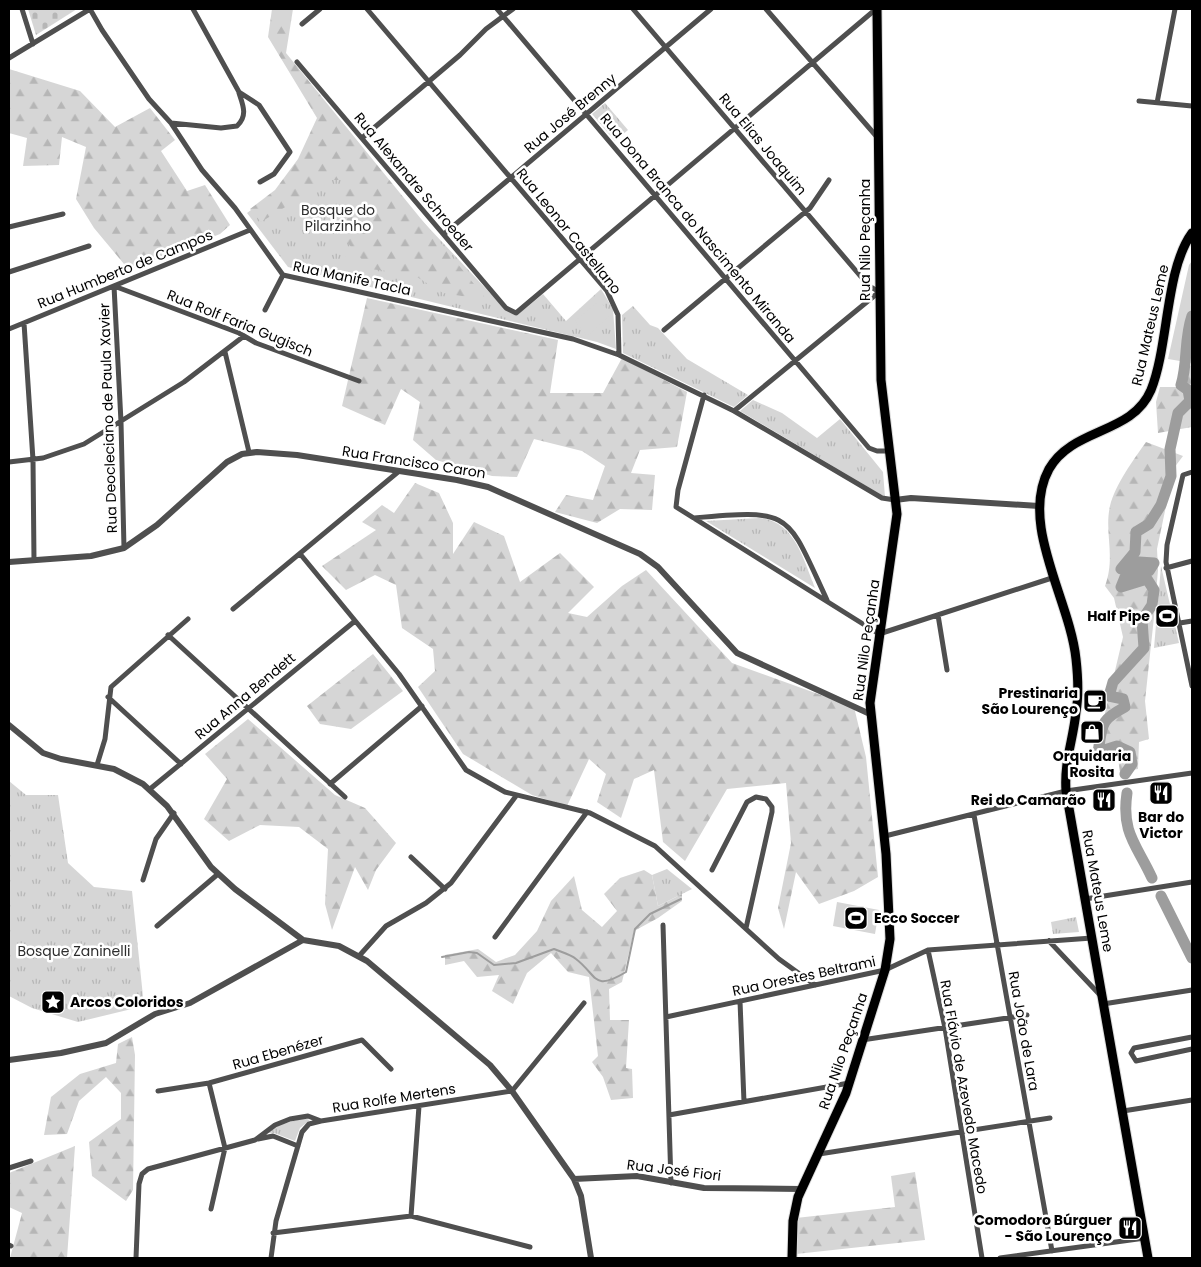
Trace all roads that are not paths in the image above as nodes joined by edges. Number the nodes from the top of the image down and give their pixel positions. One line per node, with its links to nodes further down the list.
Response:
1 (22, 9): 15 (street)
2 (90, 9): 15 (street); 26 (street, Rua Manife Tacla)
3 (193, 9): 21 (street)
4 (320, 9): 14 (street)
5 (367, 9): 20 (street, Rua Leonor Castellano)
6 (497, 9): 13 (street, Rua Dona Branca do Nascimento Miranda)
7 (513, 9): 13 (street)
8 (633, 9): 16 (street, Rua Elias Joaquim)
9 (711, 9): 16 (street, Rua José Brenny)
10 (766, 9): 19 (street)
11 (876, 9): 19 (street); 29 (main road, Rua Nilo Peçanha)
12 (1175, 9): 23 (street)
13 (503, 16): 20 (street); 25 (street, Rua Dona Branca do Nascimento Miranda)
14 (302, 24)
15 (33, 44): 17 (street)
16 (665, 47): 25 (street, Rua José Brenny); 27 (street, Rua Elias Joaquim)
17 (9, 58)
18 (297, 62): 28 (street, Rua Alexandre Schroeder)
19 (813, 62): 27 (street); 29 (street)
20 (429, 81): 28 (street); 30 (street, Rua Leonor Castellano)
21 (239, 92): 26 (street); 32 (street)
22 (1139, 101): 23 (street)
23 (1158, 103): 24 (street)
24 (1192, 106)
25 (586, 114): 30 (street, Rua José Brenny); 33 (street, Rua Dona Branca do Nascimento Miranda)
26 (171, 123): 37 (street, Rua Manife Tacla)
27 (735, 128): 33 (street); 34 (street, Rua Elias Joaquim)
28 (362, 138): 39 (street, Rua Alexandre Schroeder)
29 (878, 138): 46 (main road, Rua Nilo Peçanha)
30 (510, 178): 39 (street, Rua José Brenny); 41 (street, Rua Leonor Castellano)
31 (829, 180): 34 (street)
32 (260, 182)
33 (655, 195): 41 (street); 44 (street, Rua Dona Branca do Nascimento Miranda)
34 (804, 210): 44 (street); 46 (street, Rua Elias Joaquim)
35 (63, 214): 36 (street)
36 (9, 226)
37 (250, 230): 43 (street, Rua Manife Tacla); 45 (street, Rua Humberto de Campos)
38 (1192, 233): 66 (main road, Rua Mateus Leme)
39 (444, 234): 41 (street, Rua Alexandre Schroeder)
40 (89, 246): 42 (street)
41 (580, 259): 53 (street, Rua Leonor Castellano)
42 (9, 272)
43 (283, 275): 47 (street); 53 (street, Rua Manife Tacla)
44 (726, 278): 50 (street); 54 (street, Rua Dona Branca do Nascimento Miranda)
45 (114, 286): 48 (street, Rua Humberto de Campos); 51 (street, Rua Rolf Faria Gugisch); 58 (street, Rua Deocleciano de Paula Xavier)
46 (879, 292): 54 (street); 59 (main road, Rua Nilo Peçanha)
47 (265, 310)
48 (24, 323): 49 (street, Rua Humberto de Campos); 61 (street)
49 (9, 329)
50 (664, 330)
51 (244, 336): 52 (street); 55 (street, Rua Rolf Faria Gugisch)
52 (225, 352): 58 (street); 60 (street)
53 (619, 355): 56 (street)
54 (796, 362): 57 (street); 59 (street, Rua Dona Branca do Nascimento Miranda)
55 (359, 381)
56 (704, 395): 57 (street); 67 (street)
57 (734, 411): 65 (street)
58 (121, 422): 61 (street); 68 (street, Rua Deocleciano de Paula Xavier)
59 (888, 451): 65 (main road, Rua Nilo Peçanha)
60 (249, 452): 63 (street, Rua Francisco Caron); 68 (street, Rua Francisco Caron)
61 (33, 460): 62 (street); 70 (street)
62 (9, 462)
63 (398, 472): 69 (street); 89 (street, Rua Francisco Caron)
64 (1192, 472): 73 (street)
65 (895, 500): 66 (street); 82 (main road, Rua Nilo Peçanha)
66 (1039, 506): 74 (main road, Rua Mateus Leme)
67 (694, 518): 75 (street); 75 (street)
68 (124, 548): 70 (street, Rua Francisco Caron)
69 (301, 555): 76 (street); 79 (street)
70 (34, 560): 72 (street, Rua Francisco Caron)
71 (1192, 561): 73 (street)
72 (9, 562)
73 (1166, 568): 81 (street)
74 (1055, 577): 77 (street); 96 (main road, Rua Mateus Leme)
75 (827, 602): 82 (street)
76 (233, 609)
77 (938, 615): 82 (street); 84 (street)
78 (188, 619): 83 (street)
79 (355, 621): 87 (street); 88 (street, Rua Anna Bendett)
80 (1192, 621): 81 (street)
81 (1180, 624): 85 (street)
82 (879, 634): 89 (main road, Rua Nilo Peçanha)
83 (168, 635): 86 (street); 88 (street)
84 (947, 670)
85 (1192, 686)
86 (108, 696): 91 (street); 92 (street)
87 (422, 706): 94 (street); 97 (street)
88 (248, 708): 91 (street, Rua Anna Bendett); 94 (street)
89 (870, 714): 102 (main road, Rua Nilo Peçanha)
90 (9, 725): 92 (street)
91 (181, 764): 95 (street, Rua Anna Bendett)
92 (97, 765): 95 (street)
93 (1192, 773): 96 (street)
94 (330, 784): 98 (street)
95 (150, 789): 100 (street)
96 (1066, 791): 101 (street); 109 (main road, Rua Mateus Leme)
97 (516, 796): 99 (street); 108 (street)
98 (346, 797)
99 (587, 812): 112 (street); 113 (street)
100 (174, 813): 105 (street); 106 (street)
101 (974, 815): 102 (street); 117 (street, Rua João de Lara)
102 (885, 836): 120 (main road, Rua Nilo Peçanha)
103 (411, 858): 108 (street)
104 (712, 870): 112 (street)
105 (218, 874): 111 (street); 115 (street)
106 (143, 880)
107 (1192, 882): 109 (street)
108 (445, 888): 119 (street)
109 (1085, 899): 114 (main road, Rua Mateus Leme)
110 (663, 925): 127 (street)
111 (157, 926)
112 (746, 928): 121 (street)
113 (495, 937)
114 (1092, 938): 116 (street, Rua Orestes Beltrami); 123 (main road, Rua Mateus Leme)
115 (303, 940): 119 (street); 133 (street)
116 (1048, 941): 117 (street, Rua Orestes Beltrami); 123 (street)
117 (998, 945): 118 (street, Rua Orestes Beltrami); 128 (street, Rua João de Lara)
118 (928, 950): 120 (street, Rua Orestes Beltrami); 129 (street, Rua Flávio de Azevedo Macedo)
119 (360, 956): 138 (street)
120 (885, 970): 121 (street, Rua Orestes Beltrami); 131 (main road, Rua Nilo Peçanha)
121 (815, 985): 124 (street, Rua Orestes Beltrami)
122 (1192, 990): 123 (street)
123 (1103, 1000): 142 (main road, Rua Mateus Leme)
124 (740, 1001): 127 (street, Rua Orestes Beltrami); 140 (street)
125 (584, 1003): 138 (street)
126 (1027, 1015): 128 (street)
127 (666, 1017): 143 (street)
128 (1010, 1018): 129 (street); 146 (street, Rua João de Lara)
129 (945, 1028): 131 (street); 147 (street, Rua Flávio de Azevedo Macedo)
130 (1192, 1037): 132 (street)
131 (862, 1040): 136 (main road, Rua Nilo Peçanha)
132 (1192, 1049)
133 (9, 1060)
134 (391, 1069): 135 (street, Rua Ebenézer)
135 (209, 1083): 137 (street, Rua Ebenézer); 150 (street)
136 (849, 1083): 140 (street); 151 (main road, Rua Nilo Peçanha)
137 (158, 1091)
138 (512, 1091): 141 (street, Rua Rolfe Mertens); 154 (street)
139 (1192, 1100): 142 (street)
140 (744, 1102): 143 (street)
141 (419, 1106): 145 (street, Rua Rolfe Mertens); 158 (street)
142 (1122, 1111): 160 (main road, Rua Mateus Leme)
143 (669, 1115): 155 (street)
144 (1050, 1118): 146 (street)
145 (321, 1121): 148 (street, Rua Rolfe Mertens); 149 (street)
146 (1029, 1122): 147 (street); 162 (street, Rua João de Lara)
147 (962, 1132): 151 (street); 167 (street, Rua Flávio de Azevedo Macedo)
148 (255, 1140): 149 (street); 150 (street, Rua Rolfe Mertens)
149 (298, 1146): 159 (street)
150 (225, 1148): 157 (street); 163 (street, Rua Rolfe Mertens)
151 (819, 1154): 156 (main road, Rua Nilo Peçanha)
152 (32, 1160): 153 (street)
153 (9, 1168)
154 (574, 1179): 155 (street, Rua José Fiori); 165 (street)
155 (671, 1183): 156 (street, Rua José Fiori)
156 (801, 1189): 166 (main road, Rua Nilo Peçanha)
157 (211, 1209)
158 (411, 1216): 159 (street); 161 (street)
159 (273, 1233): 164 (street)
160 (1145, 1238): 162 (street); 170 (main road, Rua Mateus Leme)
161 (530, 1246)
162 (1055, 1250): 168 (street); 169 (street, Rua João de Lara)
163 (136, 1258)
164 (271, 1258)
165 (591, 1258)
166 (792, 1258)
167 (982, 1258)
168 (1000, 1258)
169 (1058, 1258)
170 (1148, 1258)

